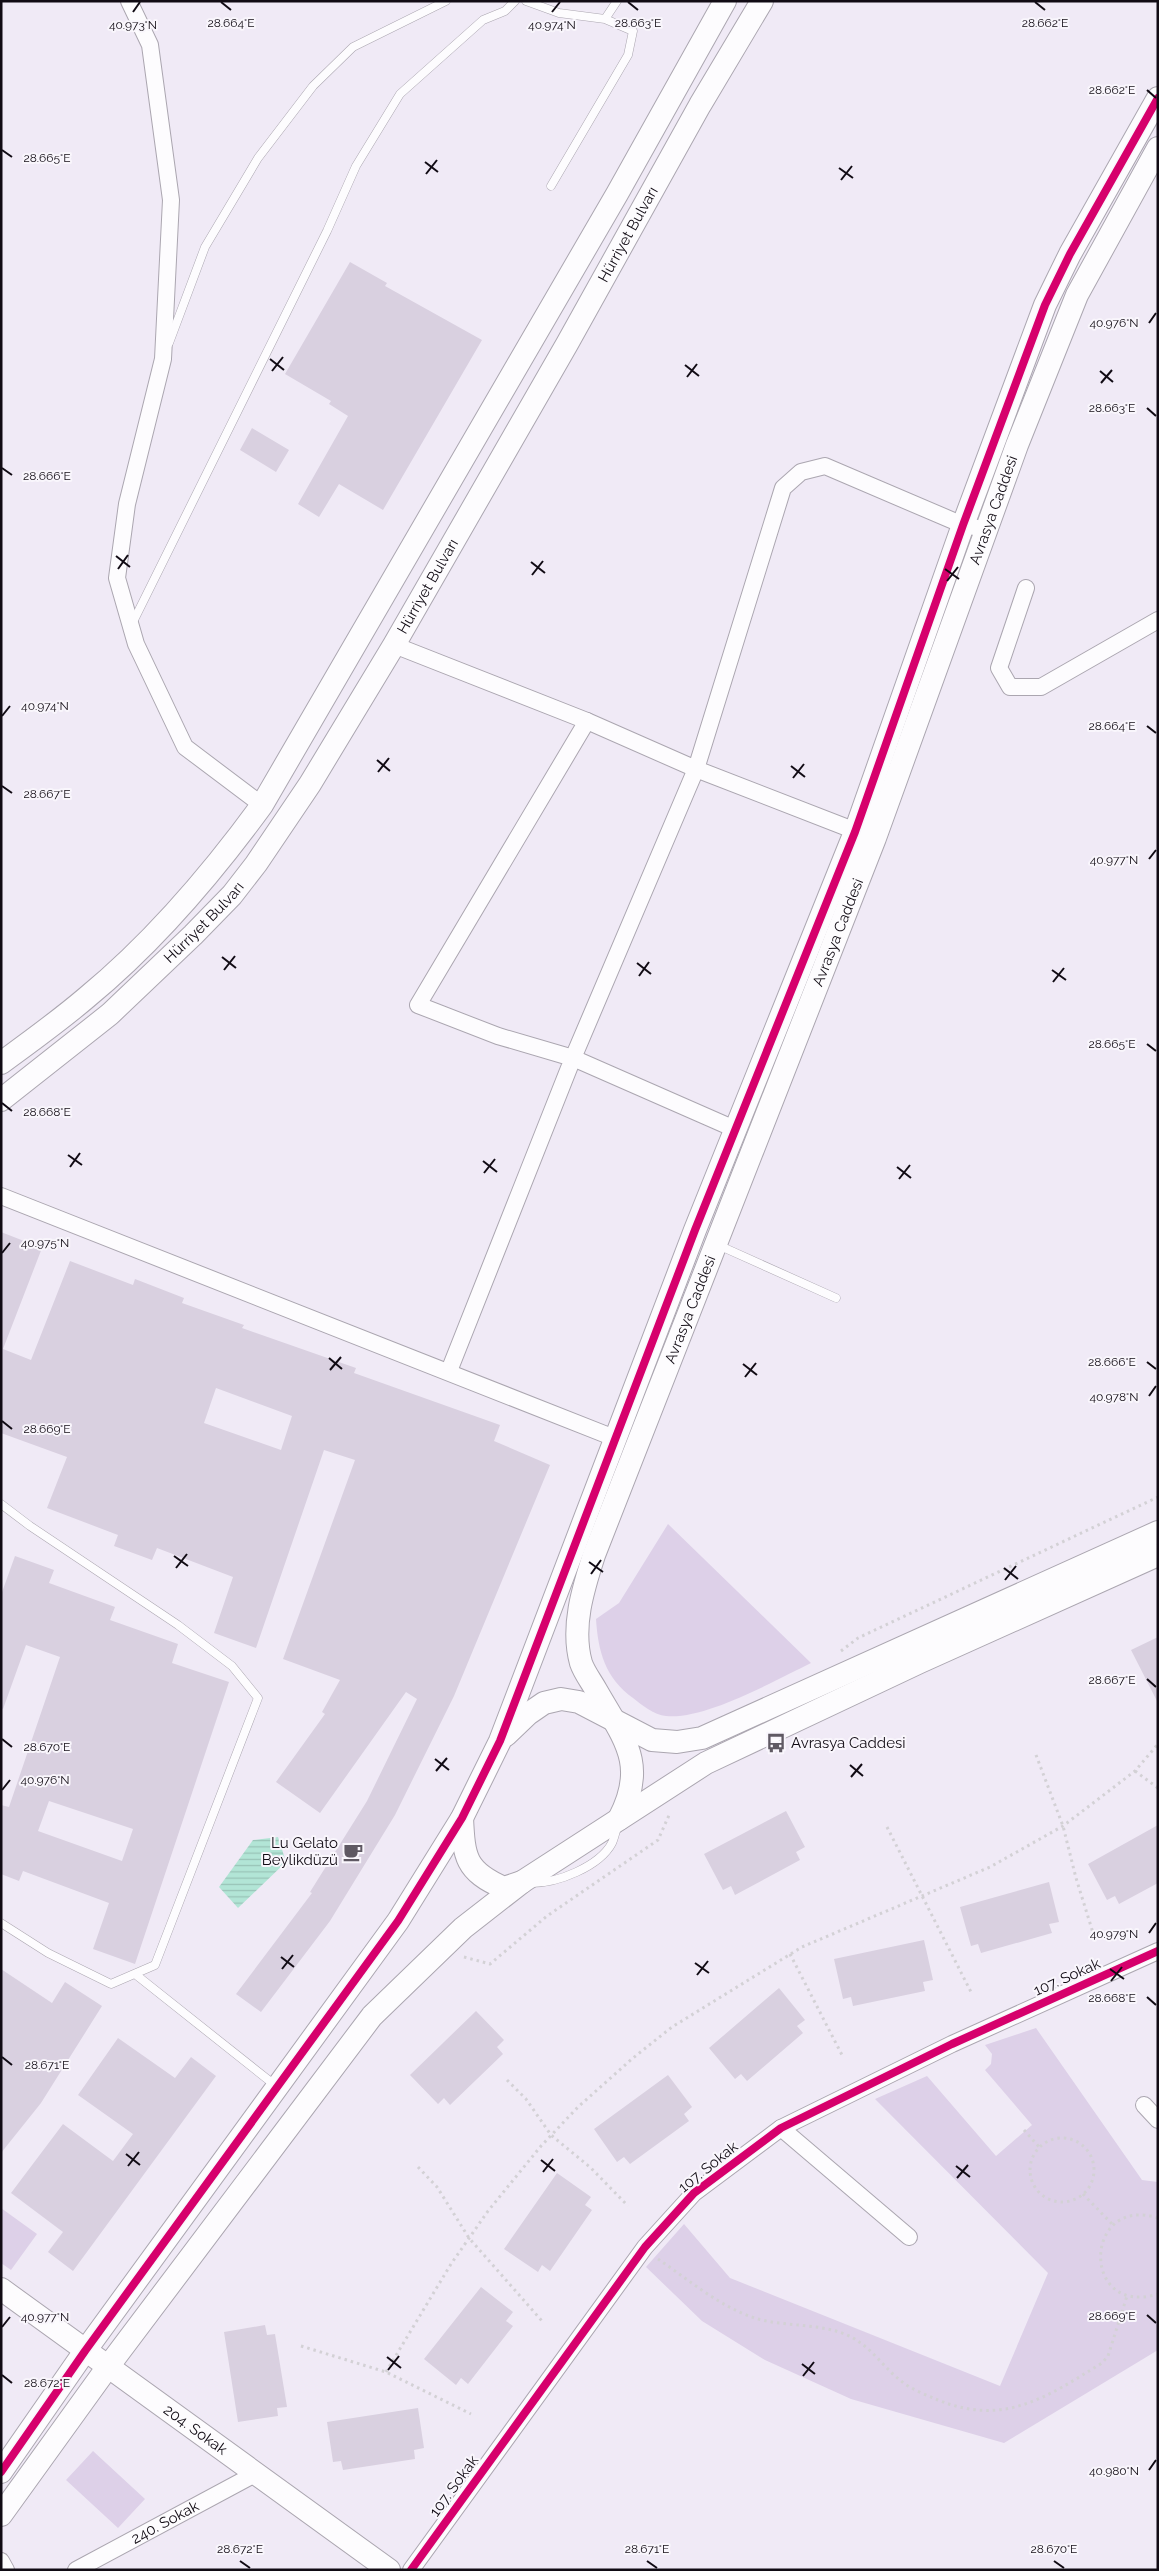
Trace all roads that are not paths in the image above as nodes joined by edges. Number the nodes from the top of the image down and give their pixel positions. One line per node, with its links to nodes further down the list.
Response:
1 (129, 1): 14 (street)
2 (446, 1): 14 (lane)
3 (515, 1): 21 (lane)
4 (526, 1): 8 (lane)
5 (617, 1): 8 (lane)
6 (726, 1): 25 (street, Hürriyet Bulvarı)
7 (762, 1): 22 (street, Hürriyet Bulvarı)
8 (605, 19): 13 (lane)
9 (1158, 98): 11 (street)
10 (1158, 148): 12 (street, Avrasya Caddesi)
11 (1125, 156): 12 (street); 15 (street)
12 (1152, 172): 16 (street, Avrasya Caddesi)
13 (550, 186)
14 (163, 358): 21 (street)
15 (1020, 373): 16 (street); 17 (street)
16 (1043, 382): 18 (street, Avrasya Caddesi)
17 (963, 525): 18 (street); 24 (street); 26 (street)
18 (988, 529): 26 (street, Avrasya Caddesi)
19 (1026, 588): 20 (street)
20 (1158, 620)
21 (131, 626): 25 (street)
22 (394, 645): 23 (street); 29 (street, Hürriyet Bulvarı)
23 (587, 721): 24 (street); 27 (street)
24 (696, 770): 26 (street); 27 (street)
25 (262, 805): 28 (street, Hürriyet Bulvarı)
26 (865, 835): 30 (street); 32 (street, Avrasya Caddesi)
27 (573, 1058): 30 (street); 34 (street)
28 (1, 1063)
29 (1, 1100)
30 (737, 1130): 35 (street)
31 (1, 1196): 34 (street)
32 (716, 1244): 33 (lane); 39 (street, Avrasya Caddesi)
33 (836, 1298)
34 (449, 1371): 35 (street)
35 (617, 1439): 40 (street)
36 (1, 1504): 46 (lane)
37 (1158, 1532): 39 (street)
38 (1158, 1555): 42 (street)
39 (615, 1723): 40 (street); 42 (street)
40 (500, 1741): 41 (street)
41 (462, 1818): 43 (street); 47 (street)
42 (619, 1819): 43 (street)
43 (522, 1882): 54 (street)
44 (1, 1923): 46 (lane)
45 (1158, 1951): 50 (street, 107. Sokak)
46 (135, 1974): 47 (lane)
47 (276, 2086): 53 (street)
48 (1144, 2105): 49 (street)
49 (1158, 2120)
50 (780, 2128): 51 (street); 62 (street, 107. Sokak)
51 (909, 2237)
52 (1, 2289): 53 (street, 204. Sokak)
53 (85, 2351): 54 (street, 204. Sokak); 55 (street)
54 (107, 2368): 56 (street, 204. Sokak); 57 (street)
55 (1, 2472)
56 (254, 2474): 60 (street, 240. Sokak); 61 (street, 204. Sokak)
57 (1, 2514)
58 (1, 2561): 59 (street)
59 (6, 2570)
60 (76, 2570)
61 (390, 2570)
62 (411, 2570)

